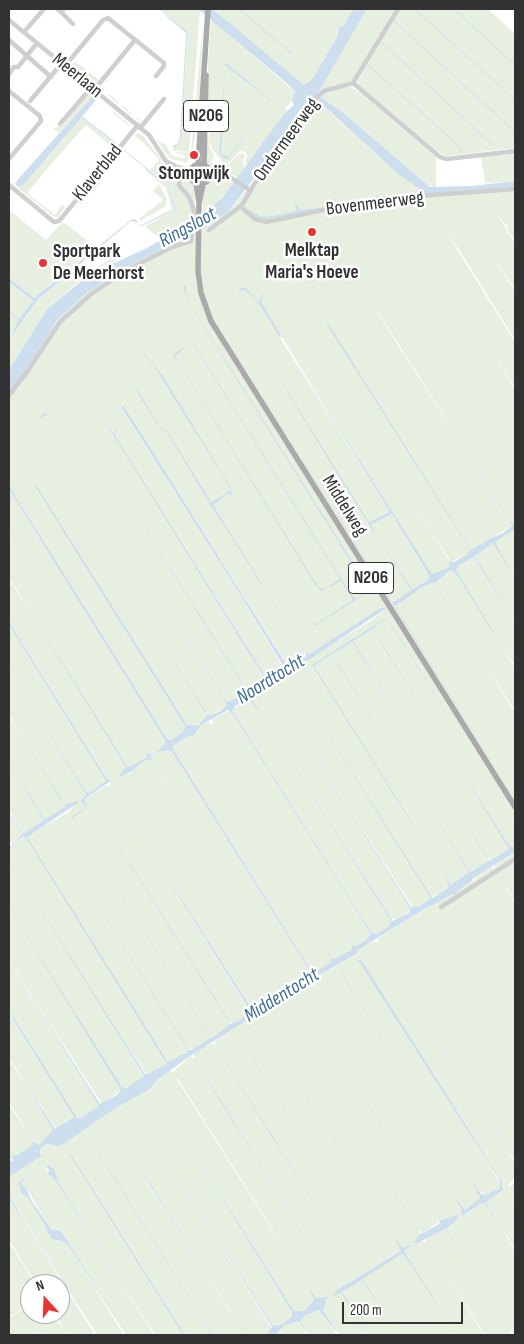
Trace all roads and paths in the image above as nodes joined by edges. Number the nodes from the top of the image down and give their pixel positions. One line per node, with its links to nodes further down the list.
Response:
1 (44, 9): 7 (street)
2 (208, 9): 25 (main road, N206)
3 (398, 9): 16 (street)
4 (61, 10): 6 (street)
5 (9, 20): 7 (street, Meerlaan)
6 (73, 24)
7 (24, 32): 10 (street, Meerlaan)
8 (9, 40): 11 (street)
9 (135, 40): 12 (street); 14 (street); 17 (street)
10 (37, 43): 11 (street); 12 (street, Meerlaan)
11 (26, 56): 13 (street); 15 (street)
12 (64, 65): 15 (street); 17 (street, Meerlaan)
13 (9, 74)
14 (156, 76)
15 (51, 77): 20 (street)
16 (353, 83): 23 (street); 33 (street, Ondermeerweg)
17 (93, 89): 21 (street); 22 (street, Meerlaan)
18 (9, 91): 24 (street)
19 (164, 99): 22 (street, Klaverblad)
20 (30, 101)
21 (60, 124)
22 (139, 127): 26 (street, Meerlaan); 31 (street, Klaverblad)
23 (515, 151)
24 (9, 159)
25 (201, 165): 27 (main road); 28 (main road)
26 (180, 171): 27 (street, Meerlaan); 36 (street)
27 (191, 173): 29 (main road, N206)
28 (210, 173): 30 (main road, N206); 33 (street)
29 (196, 183): 30 (main road); 34 (main road, Middelweg / N206)
30 (203, 184): 34 (main road, Middelweg / N206)
31 (9, 185)
32 (515, 189): 35 (street, Bovenmeerweg)
33 (249, 190): 35 (street)
34 (199, 204): 36 (main road, Middelweg / N206)
35 (241, 207): 37 (street)
36 (196, 218): 38 (main road, Middelweg / N206)
37 (209, 230)
38 (195, 232): 39 (street); 40 (main road, Middelweg / N206)
39 (9, 395)
40 (515, 807)
41 (515, 859): 42 (street)
42 (441, 907)

